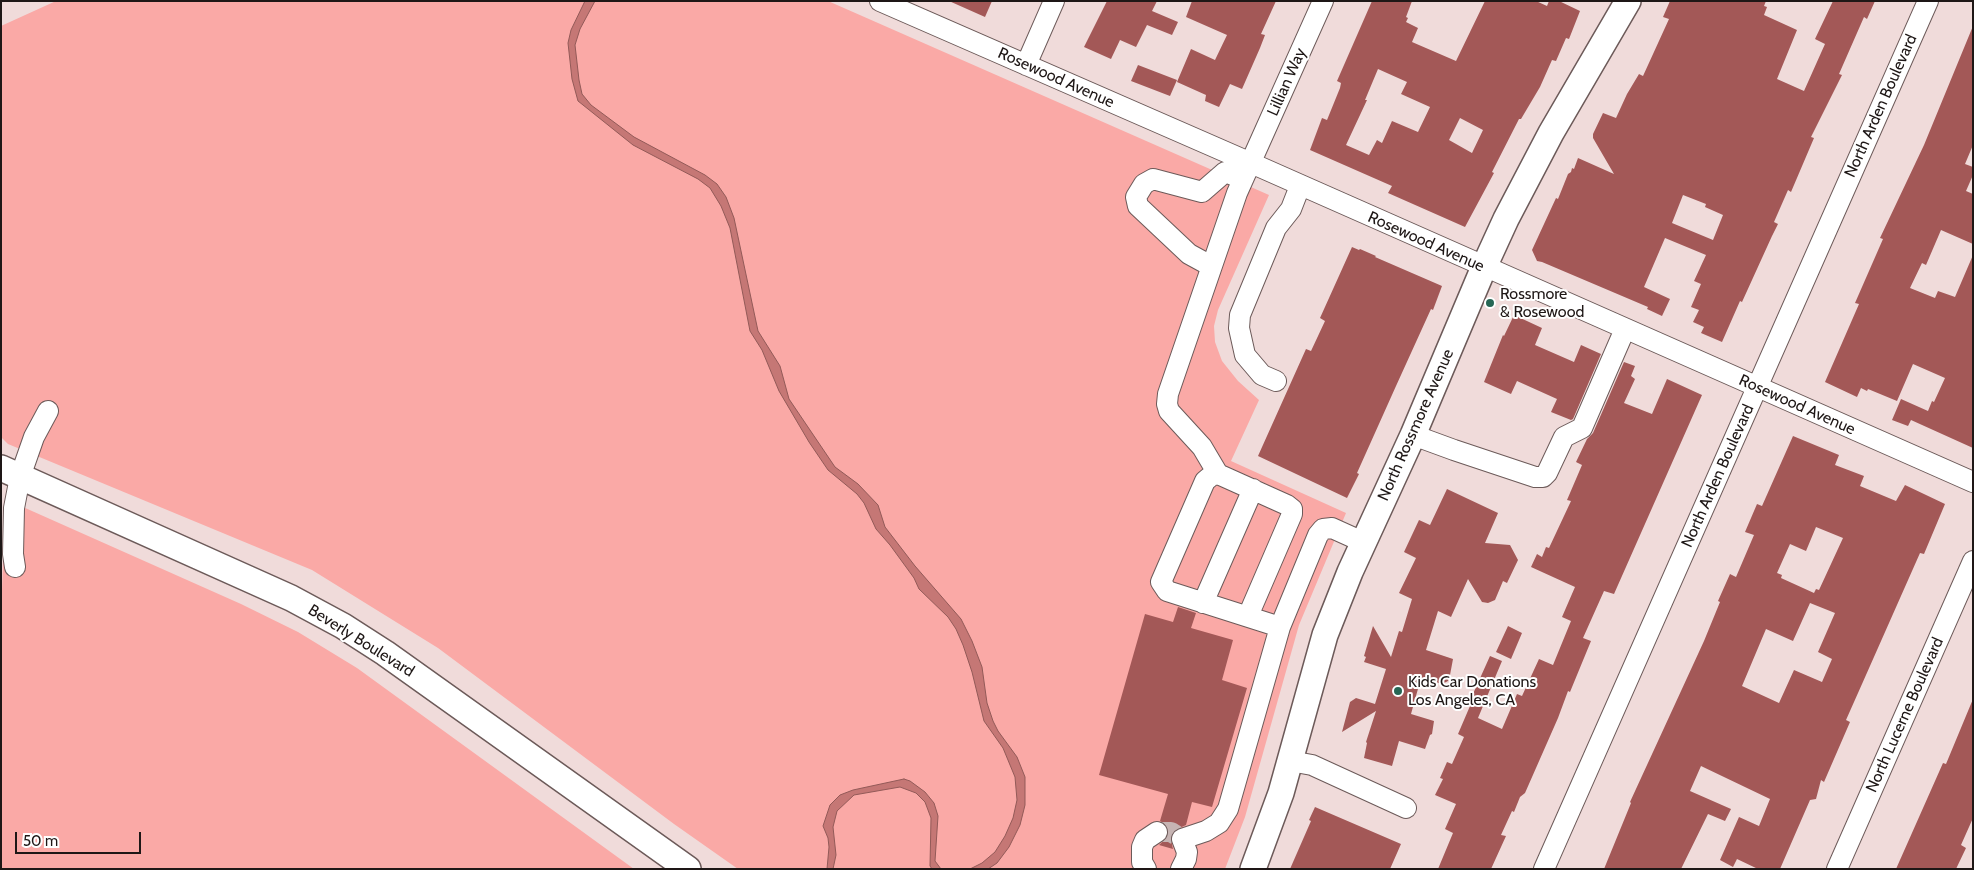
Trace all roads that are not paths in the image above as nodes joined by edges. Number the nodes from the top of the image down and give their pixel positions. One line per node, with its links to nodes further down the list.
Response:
1 (880, 1): 6 (street, Rosewood Avenue)
2 (1054, 1): 6 (street)
3 (1323, 1): 7 (street, Lillian Way)
4 (1628, 1): 10 (main road, North Rossmore Avenue)
5 (1928, 1): 13 (street, North Arden Boulevard)
6 (1026, 65): 7 (street, Rosewood Avenue)
7 (1247, 171): 8 (street, Rosewood Avenue); 9 (street, Lillian Way); 9 (street)
8 (1300, 186): 10 (street, Rosewood Avenue); 12 (street)
9 (1210, 266): 17 (street, Lillian Way)
10 (1484, 267): 11 (street, Rosewood Avenue); 15 (main road, North Rossmore Avenue)
11 (1625, 329): 13 (street, Rosewood Avenue); 15 (street)
12 (1276, 381)
13 (1757, 388): 18 (street, Rosewood Avenue); 33 (street, North Arden Boulevard)
14 (48, 412): 16 (street)
15 (1413, 434): 20 (main road, North Rossmore Avenue)
16 (11, 473): 22 (street); 29 (main road, Beverly Boulevard)
17 (1218, 474): 19 (street); 23 (street)
18 (1973, 482)
19 (1253, 489): 23 (street); 24 (street)
20 (1363, 542): 25 (street); 26 (main road, North Rossmore Avenue)
21 (1973, 561): 34 (street, North Lucerne Boulevard)
22 (15, 567)
23 (1203, 603): 24 (street)
24 (1248, 616): 25 (street)
25 (1280, 627): 31 (street)
26 (1290, 762): 27 (street); 32 (main road, North Rossmore Avenue)
27 (1406, 808)
28 (1157, 832): 30 (street)
29 (688, 869)
30 (1146, 869)
31 (1181, 869)
32 (1253, 869)
33 (1544, 869)
34 (1837, 869)

